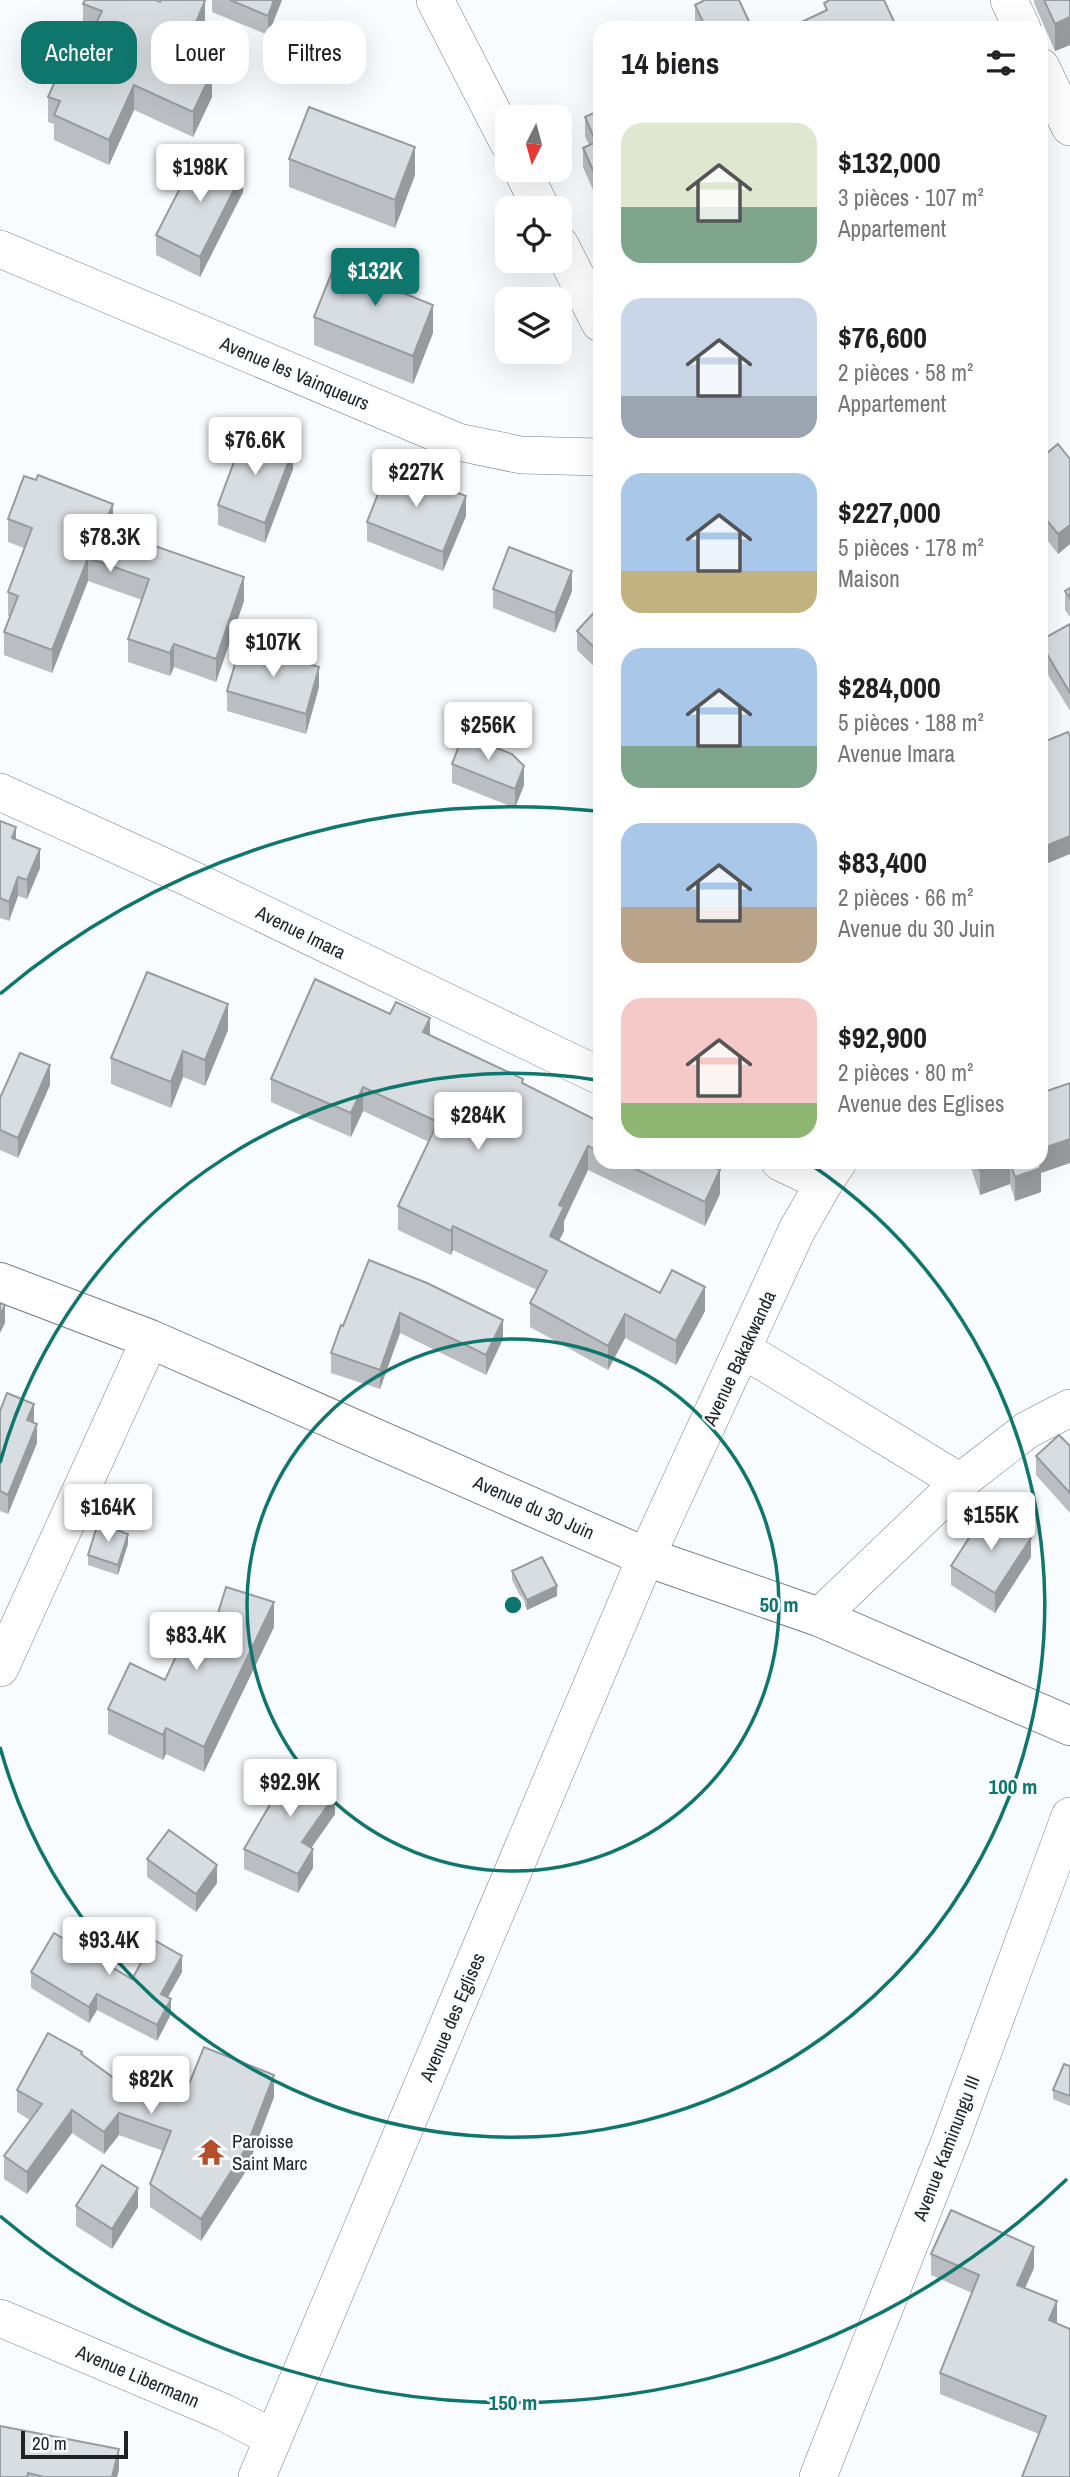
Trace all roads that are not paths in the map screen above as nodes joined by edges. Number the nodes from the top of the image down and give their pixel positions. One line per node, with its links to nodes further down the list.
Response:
1 (435, 0): 5 (street)
2 (1009, 0): 3 (street)
3 (1019, 21)
4 (1048, 81): 6 (street)
5 (495, 117)
6 (1070, 127)
7 (0, 249): 10 (street, Avenue les Vainqueurs)
8 (572, 268): 9 (street)
9 (593, 309)
10 (593, 457)
11 (0, 792): 12 (street, Avenue Imara)
12 (593, 1073)
13 (831, 1172): 16 (street, Avenue Bakakwanda)
14 (0, 1282): 15 (street, Avenue du 30 Juin)
15 (150, 1339): 19 (street, Avenue du 30 Juin); 21 (street)
16 (744, 1350): 18 (street); 19 (street, Avenue Bakakwanda)
17 (1070, 1408): 18 (street)
18 (960, 1482): 20 (street)
19 (646, 1557): 20 (street, Avenue du 30 Juin); 25 (street, Avenue des Eglises)
20 (819, 1617): 22 (street, Avenue du 30 Juin)
21 (0, 1668)
22 (1070, 1726)
23 (1070, 1816): 27 (street, Avenue Kaminungu III)
24 (0, 2318): 25 (street, Avenue Libermann)
25 (273, 2438): 26 (street, Avenue des Eglises)
26 (257, 2477)
27 (818, 2477)

